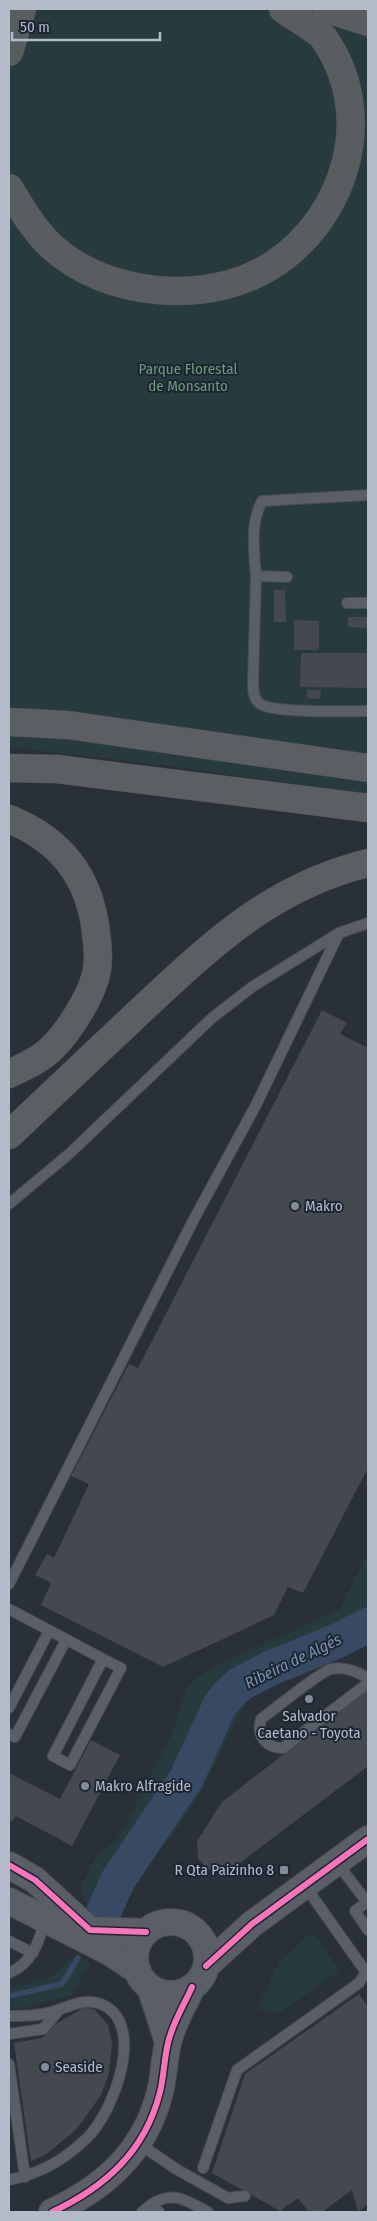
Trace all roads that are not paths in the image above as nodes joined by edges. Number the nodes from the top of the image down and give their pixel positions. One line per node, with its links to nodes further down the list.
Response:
1 (22, 9): 5 (highway)
2 (283, 9): 6 (highway)
3 (327, 9): 4 (highway)
4 (368, 22)
5 (9, 52)
6 (9, 188)
7 (368, 494): 8 (lane)
8 (256, 576): 9 (lane); 13 (lane)
9 (287, 577)
10 (347, 603): 11 (lane)
11 (368, 603)
12 (9, 707): 15 (highway)
13 (368, 711)
14 (9, 722): 15 (highway)
15 (68, 725): 17 (highway)
16 (9, 768): 18 (highway)
17 (368, 768)
18 (368, 808)
19 (9, 820): 23 (highway)
20 (368, 863): 24 (highway)
21 (368, 923): 22 (lane)
22 (339, 933): 25 (lane); 26 (lane)
23 (9, 1074)
24 (9, 1135)
25 (9, 1204)
26 (9, 1584)
27 (9, 1610): 28 (lane)
28 (49, 1631): 29 (lane); 33 (lane)
29 (66, 1640): 30 (lane); 34 (lane)
30 (103, 1659): 30 (lane)
31 (368, 1678): 32 (lane)
32 (368, 1683)
33 (9, 1708)
34 (9, 1734)
35 (368, 1839): 36 (street)
36 (336, 1862): 38 (street); 39 (lane)
37 (9, 1864): 40 (street)
38 (305, 1885): 41 (street); 48 (lane)
39 (368, 1902): 42 (lane)
40 (37, 1907): 44 (street); 46 (lane); 50 (street)
41 (252, 1924): 43 (street); 49 (street)
42 (368, 1930)
43 (196, 1931): 44 (street); 49 (street)
44 (146, 1932): 50 (street)
45 (9, 1941): 46 (lane)
46 (33, 1953): 47 (lane)
47 (9, 1973)
48 (367, 1973): 57 (lane)
49 (199, 1977): 50 (street); 54 (street)
50 (144, 1979): 54 (street)
51 (60, 2009): 52 (lane); 53 (lane); 58 (lane)
52 (9, 2016)
53 (9, 2034)
54 (168, 2042): 56 (street)
55 (9, 2064): 58 (lane)
56 (138, 2143): 60 (lane); 62 (street)
57 (203, 2168)
58 (25, 2177): 59 (lane)
59 (9, 2180)
60 (245, 2196)
61 (152, 2204): 63 (lane); 64 (lane); 65 (lane)
62 (52, 2212)
63 (142, 2212)
64 (159, 2212)
65 (208, 2212)

